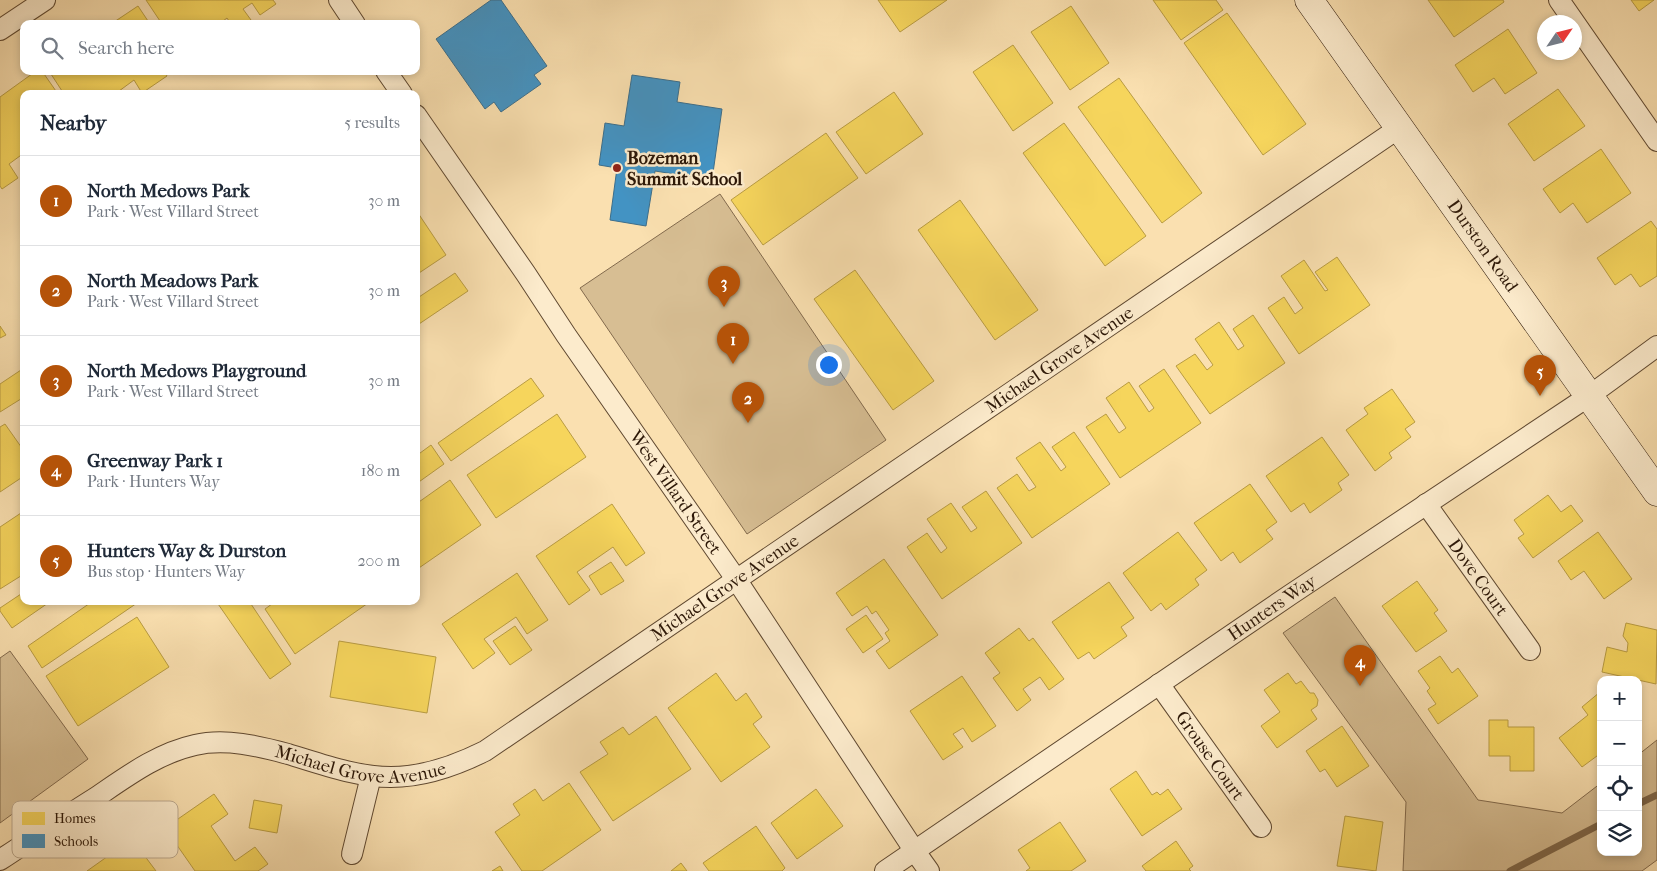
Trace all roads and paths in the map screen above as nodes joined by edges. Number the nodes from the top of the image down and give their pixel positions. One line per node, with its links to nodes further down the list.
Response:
1 (45, 0): 6 (street)
2 (339, 0): 5 (street)
3 (1309, 0): 10 (main road, Durston Road)
4 (1559, 0): 11 (street)
5 (352, 20)
6 (0, 30)
7 (389, 75): 8 (street)
8 (399, 90)
9 (420, 121): 16 (street, West Villard Street)
10 (1399, 128): 13 (main road, Durston Road); 16 (street, Michael Grove Avenue)
11 (1657, 141)
12 (1657, 346): 13 (street, Hunters Way)
13 (1589, 396): 14 (main road, Durston Road); 15 (street, Hunters Way)
14 (1657, 492)
15 (1426, 504): 17 (street, Dove Court); 18 (street, Hunters Way)
16 (736, 579): 19 (street, Michael Grove Avenue); 22 (street, West Villard Street)
17 (1530, 650)
18 (1159, 684): 21 (street, Grouse Court); 22 (street, Hunters Way)
19 (371, 776): 20 (street, Michael Grove Avenue); 24 (street)
20 (89, 801)
21 (1260, 827)
22 (914, 850): 26 (street, Hunters Way); 27 (street, West Villard Street)
23 (12, 852): 25 (street, Michael Grove Avenue)
24 (352, 854)
25 (0, 860)
26 (886, 871)
27 (929, 871)

